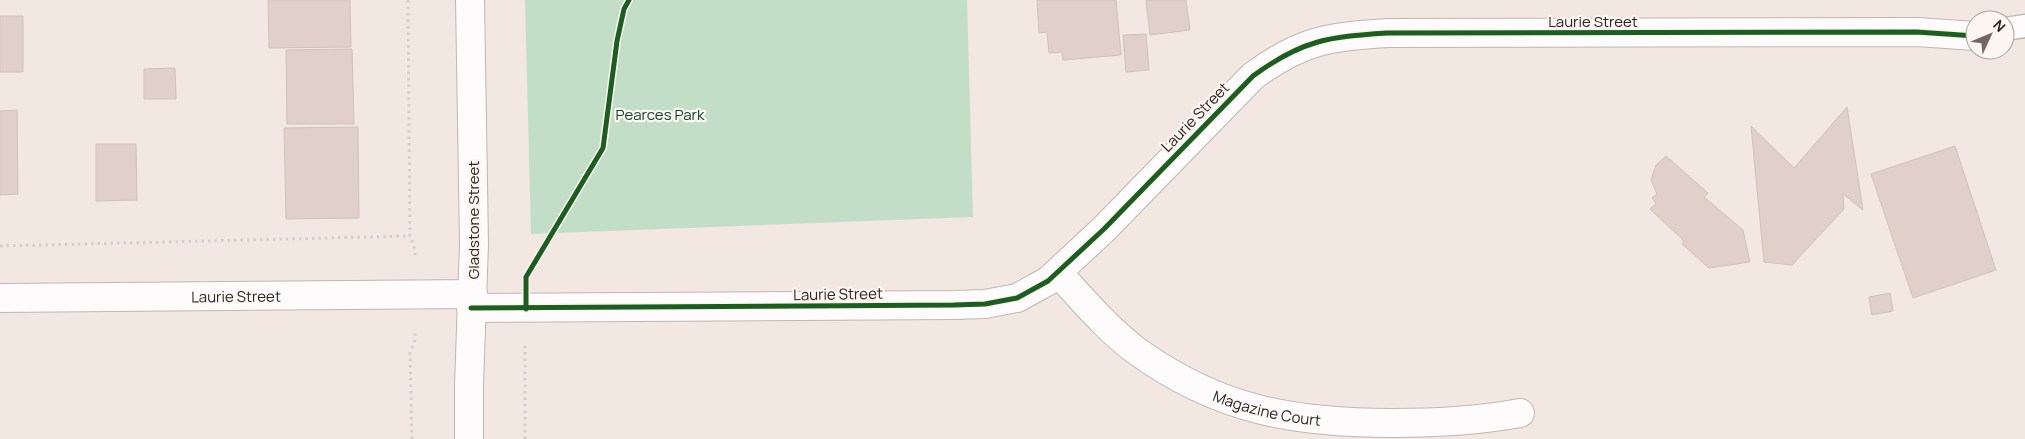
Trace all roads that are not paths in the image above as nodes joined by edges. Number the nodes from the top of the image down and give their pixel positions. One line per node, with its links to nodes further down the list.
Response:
1 (470, 0): 5 (street, Gladstone Street)
2 (1965, 35): 3 (street, Laurie Street)
3 (1058, 272): 5 (street, Laurie Street); 6 (street, Magazine Court)
4 (0, 298): 5 (street, Laurie Street)
5 (472, 301): 7 (street, Gladstone Street)
6 (1520, 413)
7 (469, 439)

